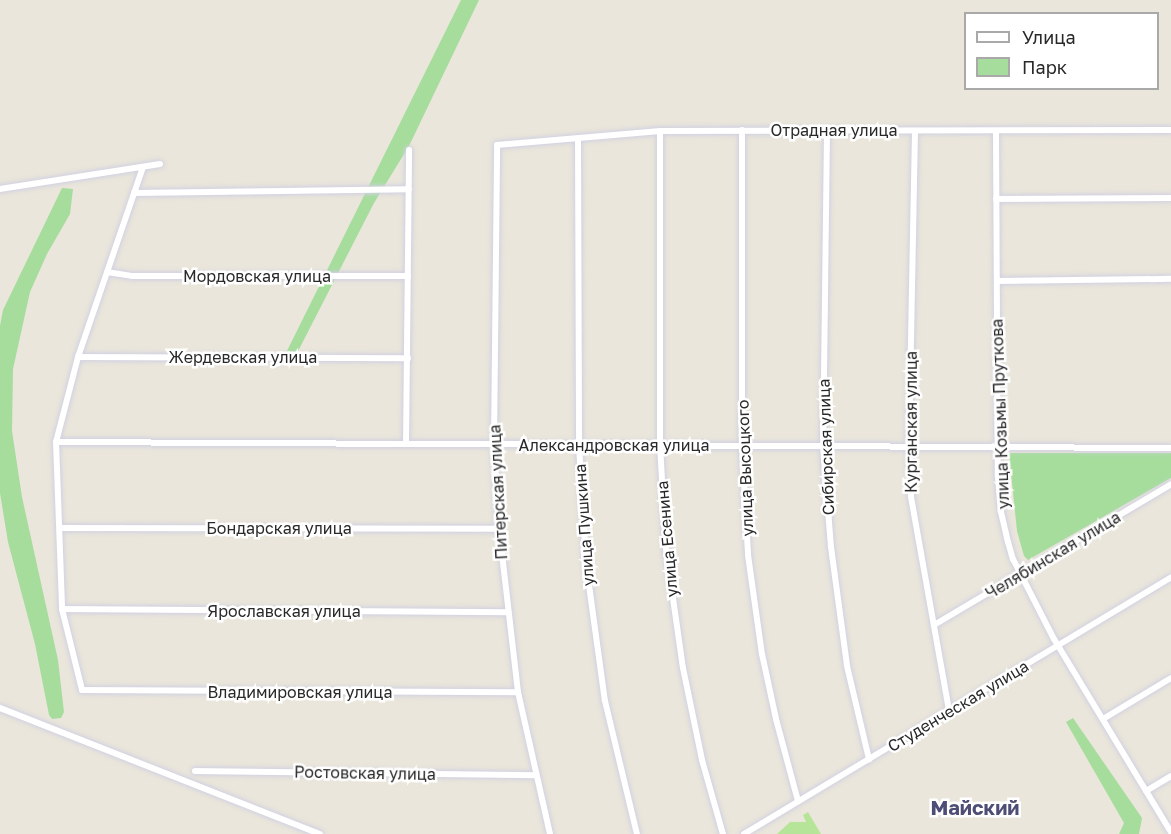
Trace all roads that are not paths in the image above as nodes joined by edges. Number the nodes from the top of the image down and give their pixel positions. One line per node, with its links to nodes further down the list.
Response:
1 (742, 130): 3 (street, Отрадная улица); 4 (street, Отрадная улица); 28 (street, улица Высоцкого)
2 (1171, 130): 6 (street, Отрадная улица)
3 (660, 131): 7 (street, Отрадная улица); 27 (street, улица Есенина)
4 (827, 131): 5 (street, Отрадная улица); 29 (street, Сибирская улица)
5 (915, 131): 6 (street, Отрадная улица); 30 (street, Курганская улица)
6 (996, 132): 16 (street, улица Козьмы Пруткова)
7 (578, 139): 8 (street, Отрадная улица); 26 (street, улица Пушкина)
8 (497, 146): 25 (street, Питерская улица)
9 (409, 150): 13 (street)
10 (160, 164): 11 (street)
11 (143, 167): 12 (street); 14 (street)
12 (0, 189)
13 (409, 189): 14 (street); 18 (street)
14 (134, 193): 17 (street)
15 (1171, 198): 16 (street)
16 (996, 199): 20 (street, улица Козьмы Пруткова)
17 (107, 272): 18 (street, Мордовская улица); 21 (street)
18 (408, 276): 22 (street)
19 (1171, 279): 20 (street)
20 (997, 281): 31 (street, улица Козьмы Пруткова)
21 (78, 357): 22 (street, Жердевская улица); 23 (street)
22 (408, 358): 24 (street)
23 (56, 442): 24 (street, Александровская улица); 34 (street)
24 (406, 444): 25 (street, Александровская улица)
25 (494, 444): 26 (street, Александровская улица); 35 (street, Питерская улица)
26 (579, 445): 27 (street, Александровская улица); 56 (street, улица Пушкина)
27 (660, 446): 28 (street, Александровская улица); 57 (street, улица Есенина)
28 (742, 446): 29 (street, Александровская улица); 52 (street, улица Высоцкого)
29 (823, 446): 30 (street, Александровская улица); 47 (street, Сибирская улица)
30 (909, 447): 31 (street, Александровская улица); 40 (street, Курганская улица)
31 (998, 447): 32 (street, Александровская улица); 36 (street, улица Козьмы Пруткова)
32 (1171, 448)
33 (1171, 484): 36 (street, Челябинская улица)
34 (60, 528): 35 (street, Бондарская улица); 38 (street)
35 (498, 529): 39 (street, Питерская улица)
36 (1021, 574): 40 (street, Челябинская улица); 41 (street, улица Козьмы Пруткова)
37 (1171, 577): 41 (street, Студенческая улица)
38 (62, 609): 39 (street, Ярославская улица); 43 (street, Владимировская улица)
39 (507, 612): 43 (street, Питерская улица)
40 (934, 626): 45 (street, Курганская улица)
41 (1058, 645): 45 (street, Студенческая улица); 46 (street, улица Козьмы Пруткова)
42 (1171, 678): 46 (street)
43 (518, 692): 49 (street, Питерская улица)
44 (0, 708): 54 (street)
45 (949, 711): 47 (street, Студенческая улица)
46 (1103, 719): 51 (street, улица Козьмы Пруткова)
47 (869, 759): 52 (street, Студенческая улица)
48 (195, 771): 49 (street, Ростовская улица)
49 (536, 775): 55 (street, Питерская улица)
50 (1171, 776): 51 (street)
51 (1146, 791): 53 (street, улица Козьмы Пруткова)
52 (798, 801): 58 (street, Студенческая улица)
53 (1171, 832)
54 (320, 834)
55 (550, 834)
56 (637, 834)
57 (723, 834)
58 (744, 834)

